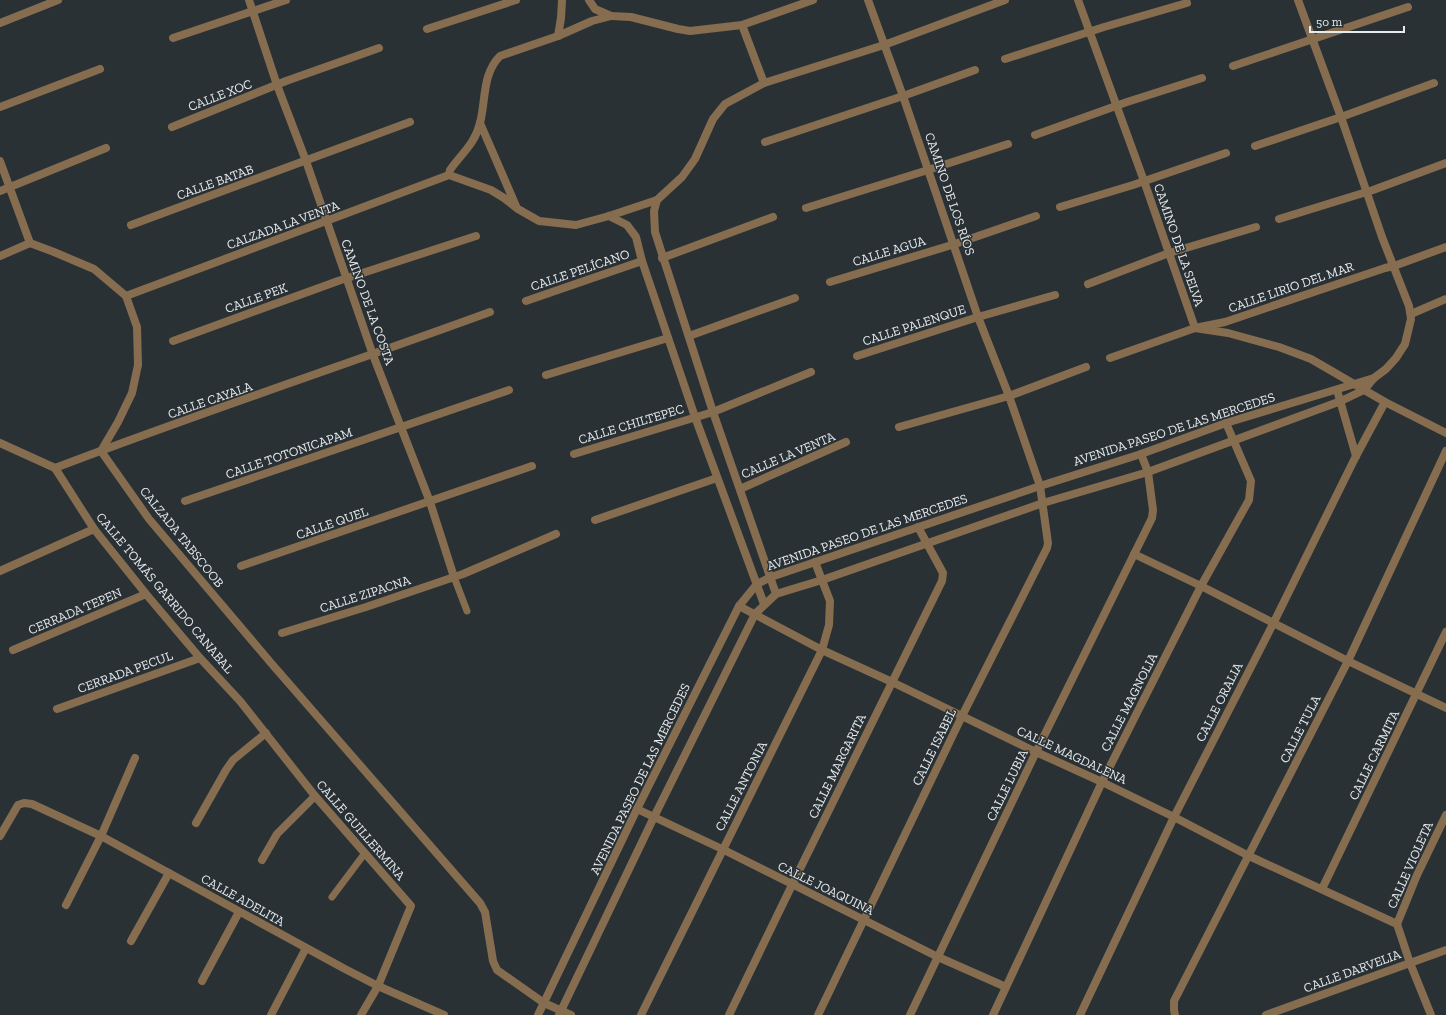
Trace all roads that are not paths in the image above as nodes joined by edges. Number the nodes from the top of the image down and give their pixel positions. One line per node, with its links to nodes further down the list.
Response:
1 (58, 0): 16 (street)
2 (249, 0): 14 (street, CAMINO DE LA COSTA)
3 (286, 0): 14 (street)
4 (516, 0): 18 (street)
5 (562, 0): 20 (street)
6 (588, 0): 15 (street)
7 (813, 0): 17 (street)
8 (868, 0): 23 (street, CAMINO DE LOS RÍOS)
9 (1005, 0): 23 (street)
10 (1078, 0): 19 (street, CAMINO DE LA SELVA)
11 (1298, 0): 22 (street)
12 (1187, 3): 19 (street)
13 (1408, 7): 22 (street)
14 (253, 12): 21 (street); 32 (street, CAMINO DE LA COSTA)
15 (611, 16): 17 (street); 20 (street)
16 (0, 23)
17 (742, 25): 30 (street)
18 (427, 29)
19 (1090, 32): 25 (street); 34 (street, CAMINO DE LA SELVA)
20 (558, 36): 38 (street)
21 (173, 38)
22 (1313, 40): 26 (street); 36 (street)
23 (884, 45): 30 (street); 33 (street, CAMINO DE LOS RÍOS)
24 (379, 48): 32 (street, CALLE XOC)
25 (1005, 58)
26 (1233, 66)
27 (100, 70): 35 (street)
28 (975, 70): 33 (street)
29 (1202, 78): 34 (street)
30 (764, 83): 55 (street)
31 (1434, 83): 36 (street)
32 (277, 85): 39 (street, CALLE XOC); 47 (street, CAMINO DE LA COSTA)
33 (903, 96): 41 (street); 49 (street, CAMINO DE LOS RÍOS)
34 (1116, 106): 40 (street); 51 (street, CAMINO DE LA SELVA)
35 (0, 107)
36 (1341, 117): 43 (street); 54 (street)
37 (410, 122): 47 (street, CALLE BATAB)
38 (480, 123): 50 (street); 58 (street)
39 (172, 127)
40 (1034, 135)
41 (765, 142)
42 (1008, 144): 49 (street)
43 (1256, 146)
44 (106, 148): 52 (street)
45 (1226, 153): 51 (street)
46 (0, 161): 52 (street)
47 (306, 161): 63 (street, CAMINO DE LA COSTA); 64 (street, CALLE BATAB)
48 (1446, 163): 54 (street)
49 (928, 170): 57 (street); 68 (street, CAMINO DE LOS RÍOS)
50 (449, 176): 58 (street); 63 (street, CALZADA LA VENTA)
51 (1144, 181): 56 (street); 70 (street, CAMINO DE LA SELVA)
52 (10, 186): 53 (street); 67 (street)
53 (0, 191)
54 (1366, 191): 62 (street); 74 (street)
55 (657, 200): 59 (street); 72 (street)
56 (1060, 207)
57 (806, 208)
58 (518, 209): 59 (street)
59 (609, 216): 73 (street)
60 (1036, 216): 68 (street, CALLE AGUA)
61 (773, 217): 72 (street)
62 (1279, 219)
63 (326, 222): 75 (street, CAMINO DE LA COSTA); 79 (street, CALZADA LA VENTA)
64 (131, 225)
65 (1256, 228): 70 (street)
66 (476, 236): 75 (street, CALLE PEK)
67 (30, 243): 71 (street); 79 (street)
68 (955, 244): 76 (street, CALLE AGUA); 85 (street, CAMINO DE LOS RÍOS)
69 (1446, 247): 74 (street, CALLE LIRIO DEL MAR)
70 (1169, 254): 77 (street); 86 (street, CAMINO DE LA SELVA)
71 (0, 256)
72 (662, 258): 87 (street)
73 (642, 261): 82 (street, CALLE PELÍCANO); 88 (street)
74 (1394, 266): 84 (street); 86 (street, CALLE LIRIO DEL MAR)
75 (347, 278): 89 (street, CALLE PEK); 90 (street, CAMINO DE LA COSTA)
76 (830, 282)
77 (1088, 284)
78 (1055, 295): 85 (street, CALLE PALENQUE)
79 (126, 296): 113 (street)
80 (795, 298): 87 (street)
81 (1446, 299): 84 (street)
82 (526, 301)
83 (490, 312): 90 (street, CALLE CAYALA)
84 (1411, 314): 96 (street)
85 (978, 317): 91 (street, CALLE PALENQUE); 101 (street, CAMINO DE LOS RÍOS)
86 (1195, 328): 92 (street, CALLE LIRIO DEL MAR); 97 (street)
87 (689, 336): 104 (street)
88 (668, 338): 95 (street); 105 (street)
89 (173, 340)
90 (373, 355): 108 (street, CAMINO DE LA COSTA); 113 (street, CALLE CAYALA)
91 (857, 356)
92 (1110, 358)
93 (1086, 367): 101 (street)
94 (811, 372): 104 (street, CALLE CHILTEPEC)
95 (546, 375)
96 (1374, 378): 97 (street, AVENIDA PASEO DE LAS MERCEDES); 100 (street)
97 (1354, 385): 99 (street, AVENIDA PASEO DE LAS MERCEDES); 100 (street)
98 (509, 390): 108 (street, CALLE TOTONICAPAM)
99 (1337, 390): 102 (street); 106 (street, AVENIDA PASEO DE LAS MERCEDES)
100 (1364, 390): 102 (street); 103 (street)
101 (1009, 396): 107 (street); 122 (street, CAMINO DE LOS RÍOS)
102 (1341, 401): 110 (street); 117 (street)
103 (1385, 402): 109 (street); 117 (street, CALLE ORALIA)
104 (713, 412): 105 (street, CALLE CHILTEPEC); 123 (street)
105 (694, 417): 115 (street, CALLE CHILTEPEC); 121 (street)
106 (1226, 423): 110 (street, CALLE MAGNOLIA); 116 (street, AVENIDA PASEO DE LAS MERCEDES)
107 (899, 427)
108 (401, 428): 124 (street, CALLE TOTONICAPAM); 125 (street, CAMINO DE LA COSTA)
109 (1446, 433)
110 (1233, 441): 120 (street); 140 (street, CALLE MAGNOLIA)
111 (846, 442): 123 (street, CALLE LA VENTA)
112 (0, 443): 119 (street)
113 (101, 451): 119 (street, CALLE CAYALA); 192 (street, CALZADA TABSCOOB)
114 (1446, 451): 153 (street, CALLE TULA)
115 (574, 454)
116 (1141, 454): 120 (street, CALLE LUBIA); 122 (street, AVENIDA PASEO DE LAS MERCEDES)
117 (1356, 456): 147 (street, CALLE ORALIA)
118 (532, 466): 125 (street, CALLE QUEL)
119 (55, 468): 129 (street, CALLE TOMÁS GARRIDO CANABAL)
120 (1148, 472): 126 (street); 132 (street, CALLE LUBIA)
121 (717, 478): 127 (street); 139 (street)
122 (1040, 486): 126 (street, CALLE ISABEL); 128 (street, AVENIDA PASEO DE LAS MERCEDES)
123 (740, 489): 137 (street)
124 (185, 501)
125 (430, 502): 134 (street, CALLE QUEL); 136 (street, CAMINO DE LA COSTA)
126 (1043, 504): 131 (street); 159 (street, CALLE ISABEL)
127 (595, 520)
128 (918, 527): 131 (street, CALLE MARGARITA); 133 (street, AVENIDA PASEO DE LAS MERCEDES)
129 (94, 529): 135 (street); 141 (street, CALLE TOMÁS GARRIDO CANABAL)
130 (556, 534): 136 (street, CALLE ZIPACNA)
131 (927, 543): 138 (street); 154 (street, CALLE MARGARITA)
132 (1134, 554): 140 (street); 161 (street, CALLE LUBIA)
133 (815, 562): 137 (street, AVENIDA PASEO DE LAS MERCEDES); 138 (street, CALLE ANTONIA)
134 (241, 566)
135 (0, 572)
136 (454, 577): 145 (lane, CAMINO DE LA COSTA); 149 (street, CALLE ZIPACNA)
137 (770, 577): 139 (street, AVENIDA PASEO DE LAS MERCEDES); 142 (street)
138 (822, 580): 142 (street); 151 (street, CALLE ANTONIA)
139 (757, 584): 143 (street); 144 (street, AVENIDA PASEO DE LAS MERCEDES)
140 (1201, 586): 147 (street); 163 (street, CALLE MAGNOLIA)
141 (146, 594): 150 (street, CERRADA TEPEN); 152 (street, CALLE TOMÁS GARRIDO CANABAL)
142 (776, 594): 143 (street)
143 (764, 604): 146 (street)
144 (739, 606): 146 (street, CALLE MAGDALENA); 165 (street, AVENIDA PASEO DE LAS MERCEDES)
145 (467, 611)
146 (755, 614): 151 (street, CALLE MAGDALENA); 167 (street)
147 (1273, 624): 153 (street); 168 (street, CALLE ORALIA)
148 (1446, 632): 155 (street, CALLE CARMITA)
149 (282, 633)
150 (13, 650)
151 (822, 650): 154 (street, CALLE MAGDALENA); 172 (street, CALLE ANTONIA)
152 (200, 658): 156 (street, CALLE TOMÁS GARRIDO CANABAL); 158 (street, CERRADA PECUL)
153 (1348, 661): 155 (street); 174 (street, CALLE TULA)
154 (892, 682): 159 (street, CALLE MAGDALENA); 177 (street, CALLE MARGARITA)
155 (1417, 694): 157 (street); 178 (street, CALLE CARMITA)
156 (240, 701): 160 (street, CALLE GUILLERMINA)
157 (1446, 708)
158 (57, 709)
159 (962, 716): 161 (street, CALLE MAGDALENA); 182 (street, CALLE ISABEL)
160 (266, 733): 164 (street, CALLE GUILLERMINA); 169 (street)
161 (1036, 752): 163 (street, CALLE MAGDALENA); 187 (street, CALLE LUBIA)
162 (135, 758): 171 (street)
163 (1102, 782): 168 (street, CALLE MAGDALENA); 191 (street, CALLE MAGNOLIA)
164 (315, 796): 173 (street, CALLE GUILLERMINA); 175 (street)
165 (637, 809): 167 (street, CALLE JOAQUINA); 192 (street, AVENIDA PASEO DE LAS MERCEDES)
166 (1446, 815): 183 (street, CALLE VIOLETA)
167 (654, 817): 172 (street, CALLE JOAQUINA); 193 (street)
168 (1174, 817): 174 (street, CALLE MAGDALENA); 204 (street, CALLE ORALIA)
169 (196, 823)
170 (0, 836): 171 (street, CALLE ADELITA)
171 (101, 836): 176 (street, CALLE ADELITA); 180 (street)
172 (722, 849): 177 (street, CALLE JOAQUINA); 199 (street, CALLE ANTONIA)
173 (365, 854): 179 (lane); 190 (street, CALLE GUILLERMINA)
174 (1249, 856): 178 (street, CALLE MAGDALENA); 205 (street, CALLE TULA)
175 (262, 860)
176 (169, 873): 181 (street, CALLE ADELITA); 184 (street)
177 (792, 885): 182 (street, CALLE JOAQUINA); 200 (street, CALLE MARGARITA)
178 (1322, 889): 183 (street, CALLE MAGDALENA)
179 (332, 897)
180 (66, 905)
181 (239, 912): 185 (street, CALLE ADELITA); 189 (street)
182 (864, 919): 187 (street, CALLE JOAQUINA); 201 (street, CALLE ISABEL)
183 (1397, 924): 188 (street, CALLE VIOLETA)
184 (131, 942)
185 (306, 948): 190 (street, CALLE ADELITA); 194 (street)
186 (1446, 950): 188 (street, CALLE DARVELIA)
187 (938, 957): 191 (street, CALLE JOAQUINA); 202 (street, CALLE LUBIA)
188 (1410, 963): 206 (street, CALLE DARVELIA); 207 (street, CALLE VIOLETA)
189 (202, 981)
190 (378, 986): 195 (street); 196 (street, CALLE ADELITA)
191 (1006, 987): 203 (street, CALLE MAGNOLIA)
192 (544, 1003): 193 (street); 197 (street, AVENIDA PASEO DE LAS MERCEDES)
193 (560, 1013): 198 (street)
194 (271, 1015)
195 (361, 1015)
196 (444, 1015)
197 (538, 1015)
198 (571, 1015)
199 (641, 1015)
200 (729, 1015)
201 (818, 1015)
202 (910, 1015)
203 (993, 1015)
204 (1080, 1015)
205 (1175, 1015)
206 (1266, 1015)
207 (1431, 1015)

